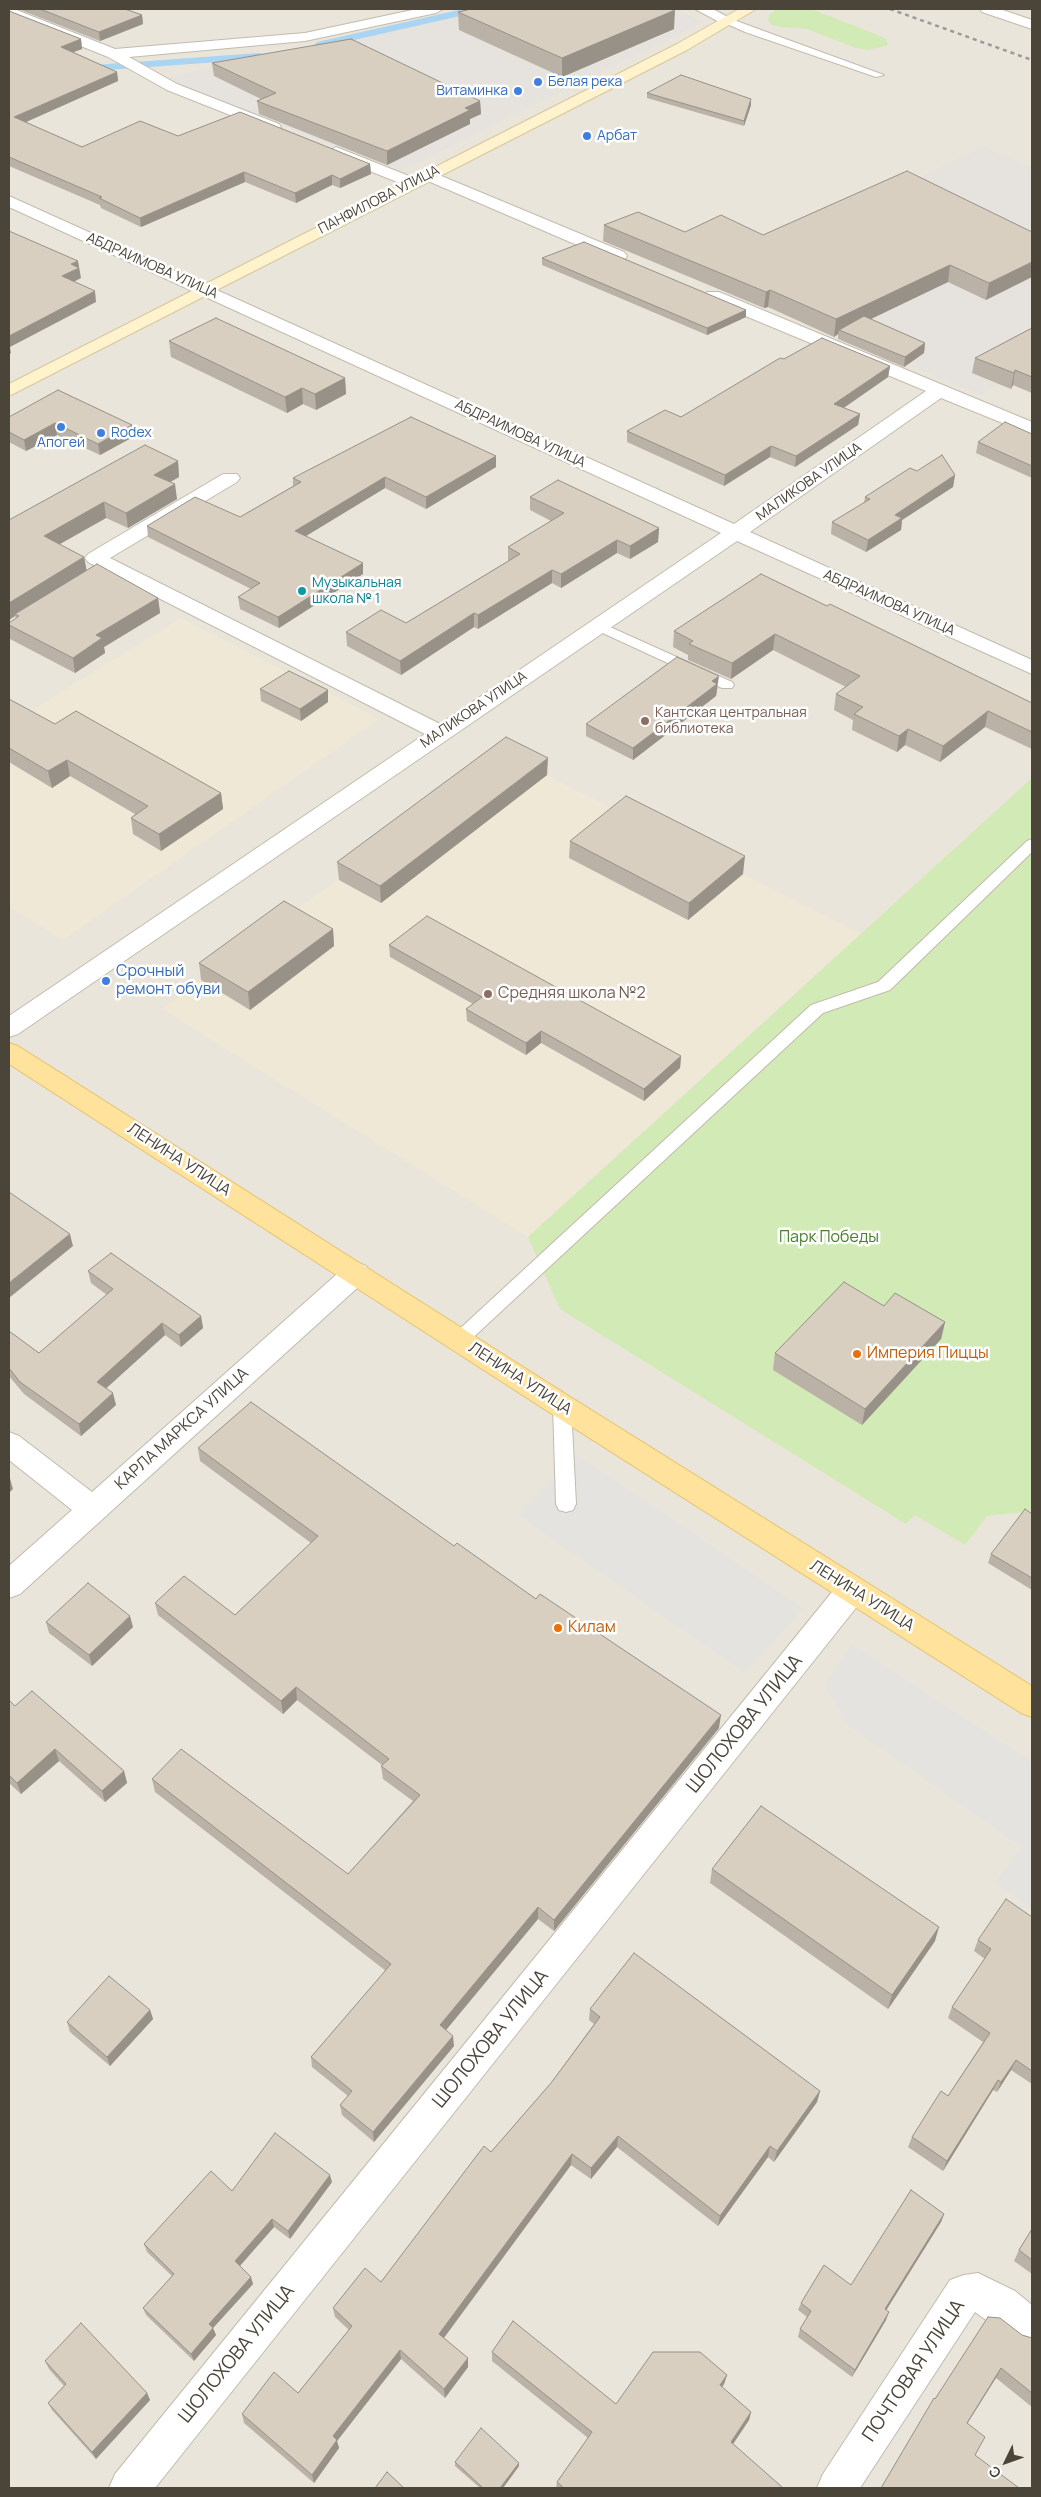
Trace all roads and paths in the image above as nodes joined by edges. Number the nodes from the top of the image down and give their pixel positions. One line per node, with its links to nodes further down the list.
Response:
1 (428, 9): 8 (street)
2 (702, 9): 6 (street)
3 (749, 9): 6 (street, ПАНФИЛОВА УЛИЦА)
4 (987, 9): 7 (street)
5 (9, 12): 8 (street)
6 (728, 21): 9 (lane); 12 (street, ПАНФИЛОВА УЛИЦА)
7 (1032, 25)
8 (119, 58): 10 (street)
9 (880, 75)
10 (284, 131)
11 (321, 146): 12 (street)
12 (420, 179): 14 (street); 15 (street, ПАНФИЛОВА УЛИЦА)
13 (9, 201): 15 (street, АБДРАИМОВА УЛИЦА)
14 (636, 264)
15 (206, 290): 17 (street, ПАНФИЛОВА УЛИЦА); 21 (street, АБДРАИМОВА УЛИЦА)
16 (700, 291): 18 (street)
17 (9, 391)
18 (939, 391): 19 (street); 21 (street, МАЛИКОВА УЛИЦА)
19 (1032, 429)
20 (230, 478): 25 (street)
21 (735, 533): 22 (street, МАЛИКОВА УЛИЦА); 23 (street, АБДРАИМОВА УЛИЦА)
22 (599, 626): 24 (lane); 25 (street, МАЛИКОВА УЛИЦА)
23 (1032, 668)
24 (727, 685)
25 (441, 733): 27 (street, МАЛИКОВА УЛИЦА)
26 (1032, 844): 30 (lane)
27 (9, 1028)
28 (9, 1052): 29 (main road, ЛЕНИНА УЛИЦА)
29 (356, 1273): 30 (main road, ЛЕНИНА УЛИЦА); 34 (street, КАРЛА МАРКСА УЛИЦА)
30 (459, 1340): 31 (main road, ЛЕНИНА УЛИЦА)
31 (562, 1406): 33 (lane); 36 (main road, ЛЕНИНА УЛИЦА)
32 (9, 1444): 34 (street)
33 (566, 1504)
34 (93, 1509): 35 (street, КАРЛА МАРКСА УЛИЦА)
35 (9, 1585)
36 (852, 1590): 37 (main road, ЛЕНИНА УЛИЦА); 39 (street, ШОЛОХОВА УЛИЦА)
37 (1032, 1704)
38 (1032, 2329): 40 (street, ПОЧТОВАЯ УЛИЦА)
39 (129, 2488)
40 (837, 2488)

